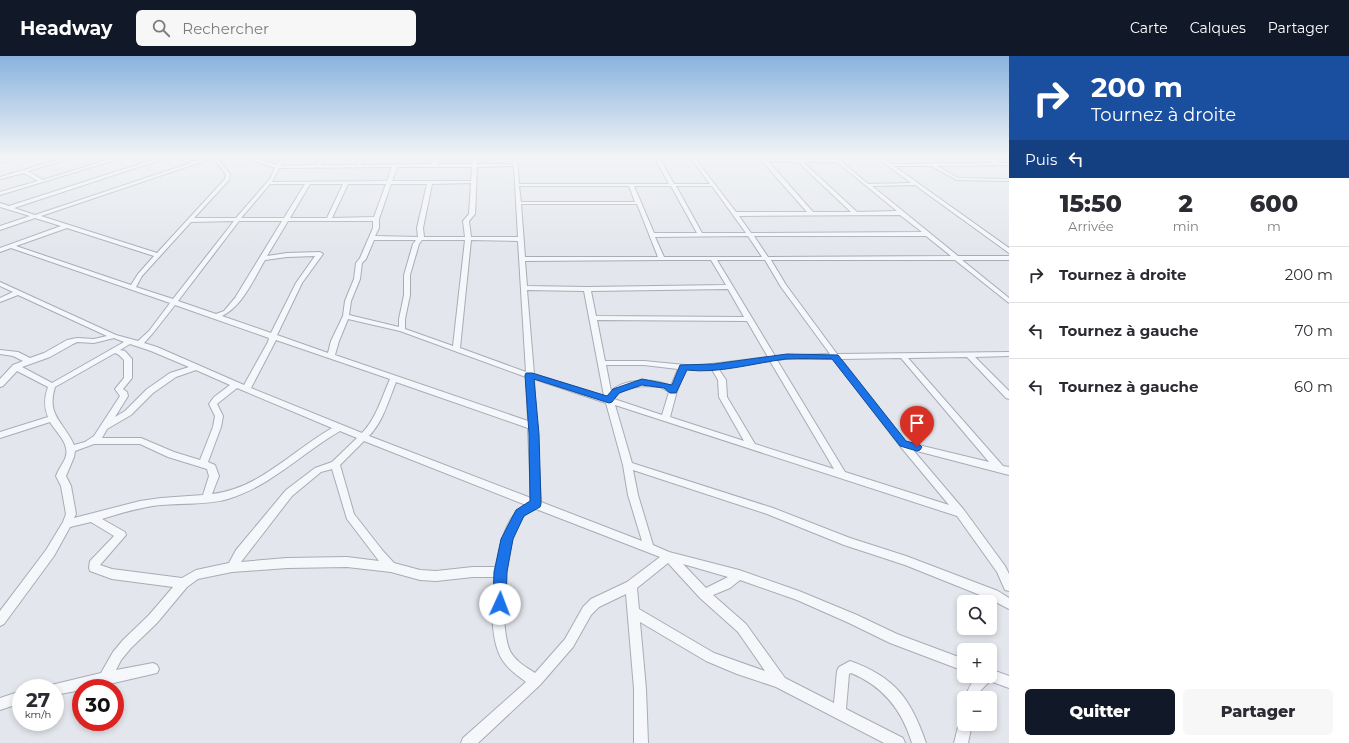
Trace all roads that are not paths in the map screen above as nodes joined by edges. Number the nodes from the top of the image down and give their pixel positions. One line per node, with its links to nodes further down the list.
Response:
1 (19, 188): 19 (street)
2 (71, 188): 23 (street)
3 (119, 188): 28 (street)
4 (219, 188): 33 (street)
5 (264, 188): 29 (street)
6 (305, 188): 30 (street)
7 (344, 188): 31 (street)
8 (387, 188): 32 (street)
9 (429, 188): 41 (street)
10 (473, 188): 42 (street)
11 (517, 188): 20 (street)
12 (632, 188): 21 (street)
13 (674, 188): 36 (street)
14 (714, 188): 27 (street)
15 (789, 188): 24 (street)
16 (829, 188): 25 (street)
17 (870, 188): 26 (street)
18 (922, 188): 46 (street)
19 (0, 194)
20 (519, 203): 21 (street); 43 (street)
21 (639, 203): 39 (street)
22 (0, 205): 23 (street)
23 (9, 208): 28 (street)
24 (811, 213): 25 (street); 27 (street)
25 (855, 213): 26 (street)
26 (901, 213): 38 (street)
27 (735, 214): 37 (street)
28 (34, 216): 34 (street); 35 (street)
29 (238, 219): 30 (street); 33 (street); 63 (street)
30 (286, 219): 31 (street); 48 (street)
31 (330, 219): 32 (street)
32 (376, 219): 40 (street)
33 (190, 220): 47 (street)
34 (67, 226): 44 (street); 47 (street)
35 (0, 228)
36 (700, 234): 37 (street); 39 (street)
37 (749, 234): 38 (street); 54 (street)
38 (926, 234): 49 (street)
39 (652, 235): 52 (street)
40 (372, 238): 41 (street); 64 (street)
41 (421, 238): 42 (street); 68 (street)
42 (468, 238): 43 (street); 74 (street)
43 (521, 239): 51 (street)
44 (11, 246): 45 (street); 57 (street)
45 (0, 250)
46 (1009, 251)
47 (158, 255): 57 (street)
48 (262, 258): 65 (street); 70 (street)
49 (956, 258): 50 (street); 54 (street); 62 (street)
50 (1009, 258)
51 (522, 259): 52 (street); 58 (street)
52 (662, 259): 53 (street)
53 (713, 259): 54 (street); 56 (street)
54 (767, 259): 79 (street)
55 (0, 284): 60 (street)
56 (730, 287): 59 (street); 67 (street)
57 (132, 288): 63 (street)
58 (525, 288): 59 (street); 89 (street)
59 (587, 289): 66 (street)
60 (19, 292): 61 (street); 69 (street)
61 (0, 300)
62 (1009, 301)
63 (174, 302): 65 (street); 72 (street)
64 (346, 316): 68 (street); 78 (street)
65 (216, 317): 70 (street)
66 (593, 318): 67 (street); 84 (street)
67 (749, 319): 82 (street)
68 (402, 330): 74 (street)
69 (114, 336): 71 (street); 83 (street)
70 (273, 337): 78 (street); 94 (street)
71 (130, 341): 72 (street); 73 (street)
72 (139, 344): 85 (street)
73 (114, 350): 93 (street); 100 (street)
74 (456, 350): 89 (street)
75 (4, 352): 81 (street); 83 (street)
76 (1009, 354): 77 (street)
77 (969, 355): 80 (street); 96 (street)
78 (331, 356): 90 (street)
79 (835, 356): 80 (street); 82 (street); 106 (street)
80 (903, 356): 112 (street)
81 (0, 358)
82 (772, 358): 87 (street); 114 (street)
83 (30, 361): 88 (street)
84 (602, 364): 86 (street); 97 (street)
85 (196, 367): 92 (street); 100 (street)
86 (683, 367): 87 (street); 95 (street)
87 (714, 367): 107 (street)
88 (16, 368): 91 (street); 93 (street)
89 (529, 375): 97 (street); 101 (street)
90 (394, 378): 101 (street); 104 (street)
91 (0, 384)
92 (236, 385): 94 (street); 109 (street)
93 (52, 386): 99 (street)
94 (246, 389): 102 (street)
95 (673, 391): 97 (street); 98 (street)
96 (1009, 396)
97 (609, 400): 98 (street); 111 (street)
98 (665, 419): 107 (street)
99 (52, 420): 103 (street); 108 (street)
100 (106, 426): 105 (street)
101 (533, 426): 116 (street)
102 (340, 427): 104 (street); 115 (street)
103 (0, 435)
104 (363, 437): 110 (street); 116 (street)
105 (94, 441): 108 (street); 109 (street)
106 (903, 444): 112 (street); 117 (street)
107 (752, 446): 114 (street)
108 (72, 449): 119 (street)
109 (202, 463): 115 (street)
110 (335, 464): 122 (street); 123 (street)
111 (628, 465): 120 (street); 130 (street)
112 (1000, 469): 113 (street)
113 (1009, 472)
114 (842, 475): 117 (street)
115 (206, 499): 118 (street)
116 (536, 504): 120 (street); 124 (street)
117 (961, 513): 128 (street)
118 (92, 518): 119 (street); 126 (street)
119 (67, 524): 132 (street)
120 (649, 548): 121 (street)
121 (669, 556): 125 (street); 127 (street); 129 (street)
122 (232, 567): 123 (street); 126 (street)
123 (391, 567): 124 (street)
124 (500, 572): 137 (street)
125 (739, 575): 129 (street); 133 (street)
126 (183, 583): 136 (street)
127 (631, 586): 131 (street); 137 (street)
128 (1009, 586)
129 (704, 594): 139 (street)
130 (1009, 604)
131 (633, 612): 139 (street); 144 (street)
132 (0, 620)
133 (957, 662)
134 (153, 669): 136 (street)
135 (997, 678): 138 (street)
136 (105, 679)
137 (536, 680): 145 (street)
138 (1009, 682)
139 (782, 683): 142 (street)
140 (12, 700): 141 (street)
141 (0, 704)
142 (839, 713): 146 (street); 147 (street)
143 (963, 731): 148 (street)
144 (643, 742)
145 (468, 743)
146 (898, 743)
147 (919, 743)
148 (960, 743)

